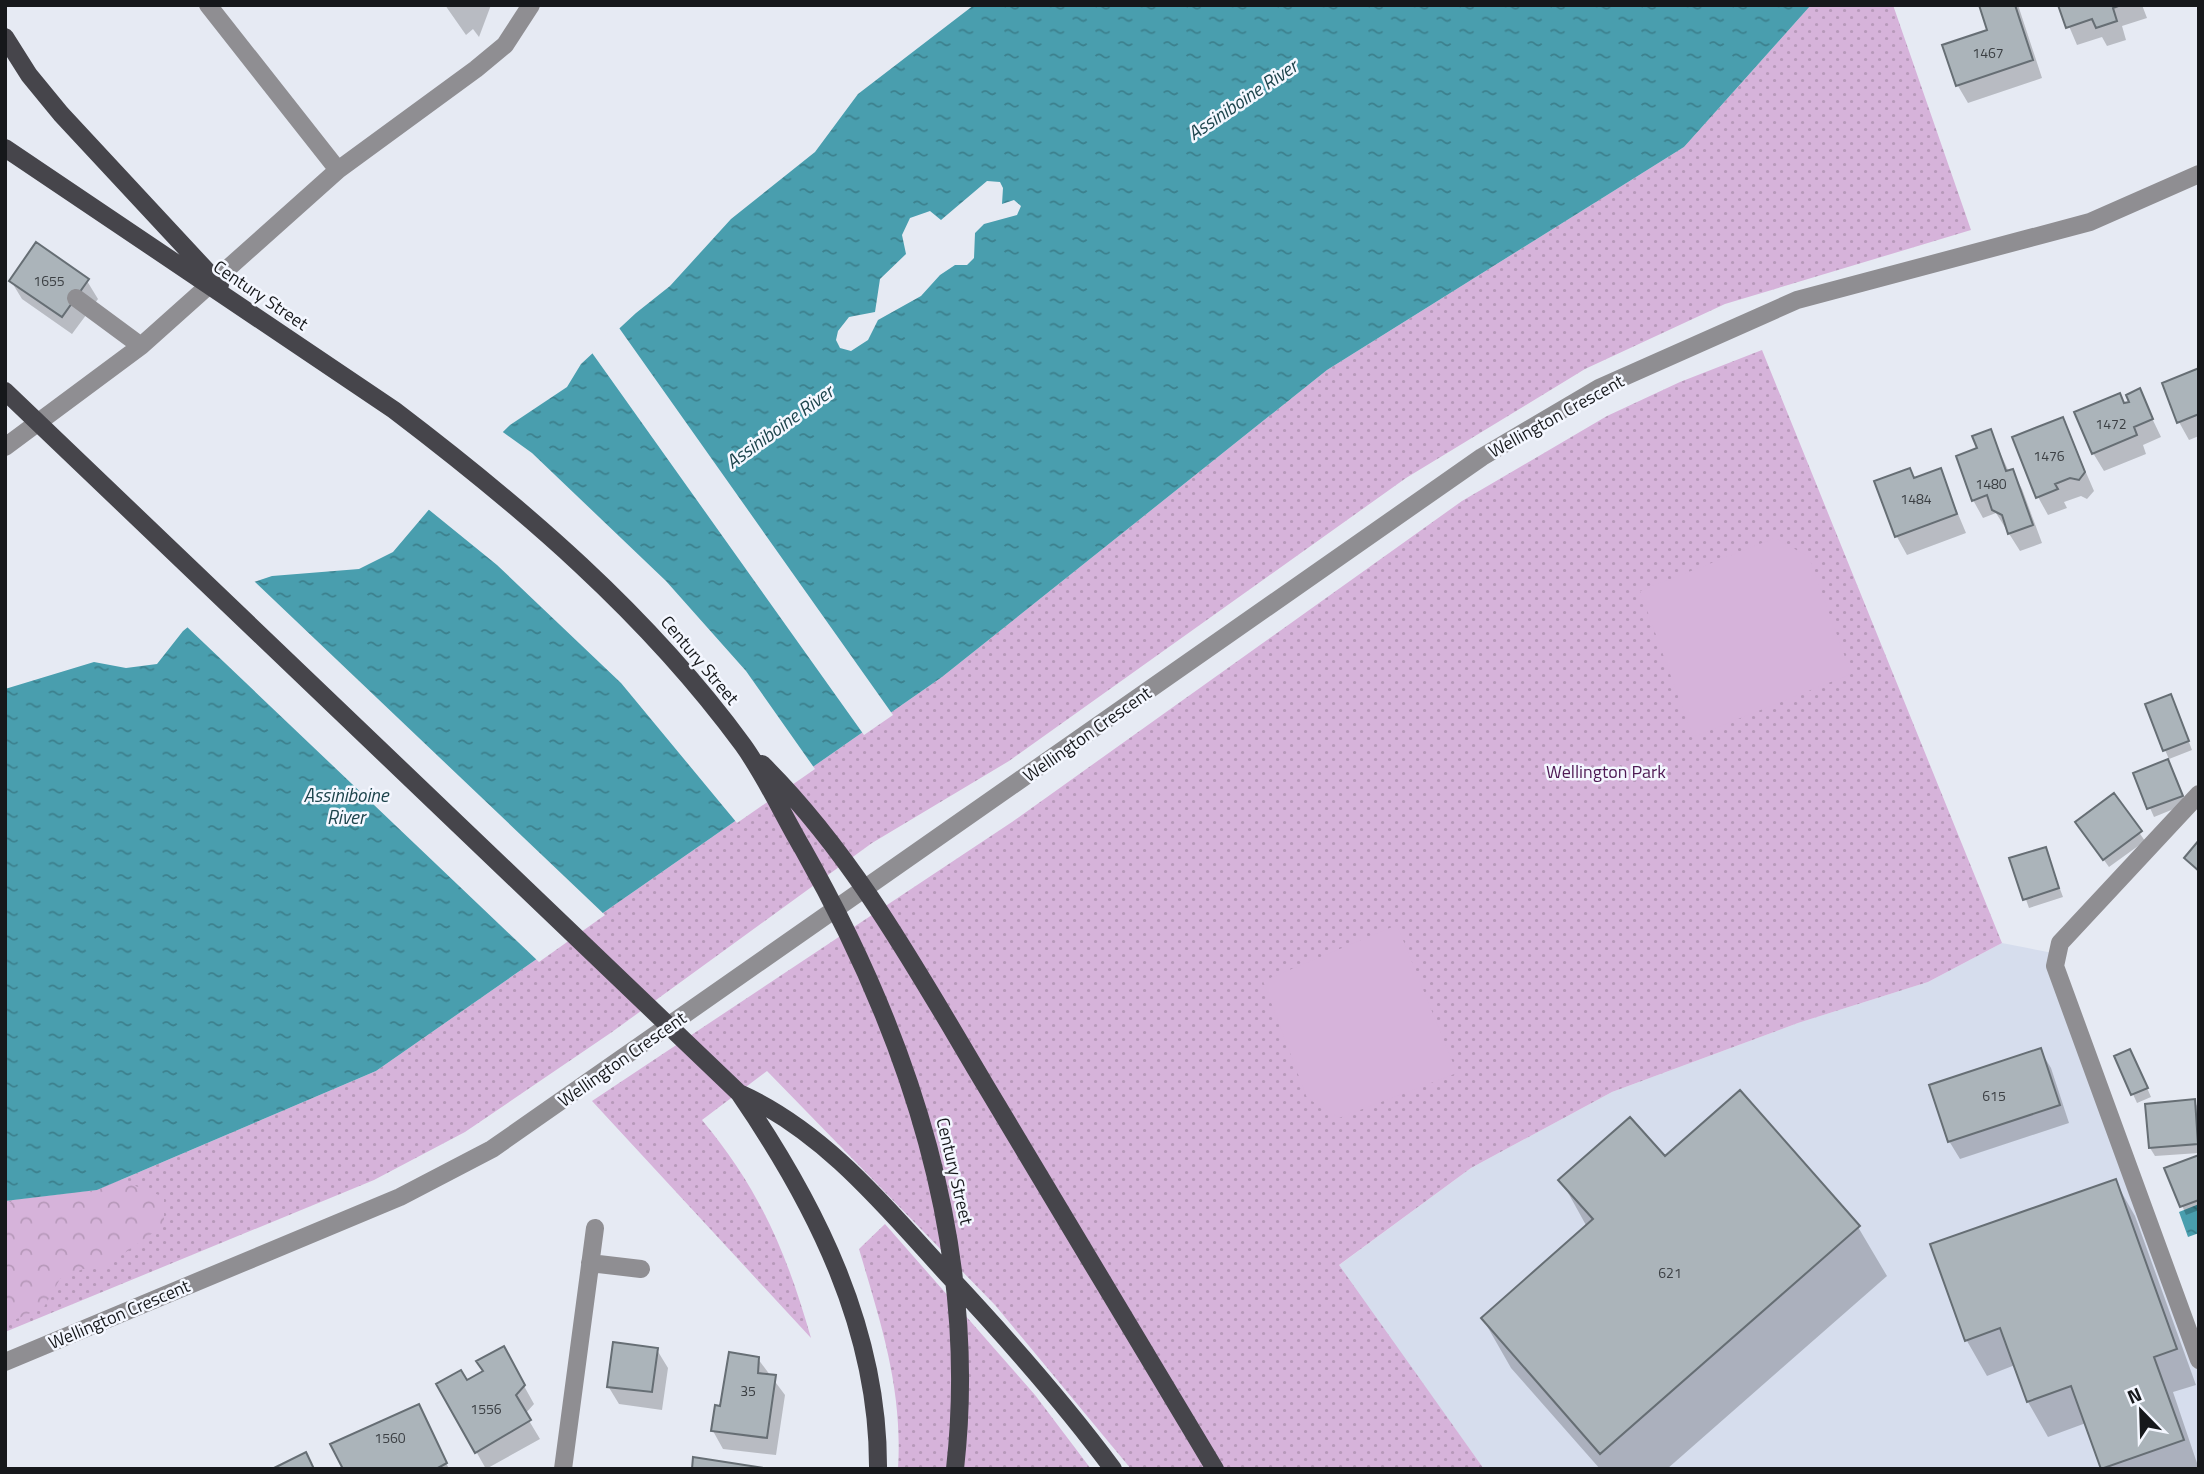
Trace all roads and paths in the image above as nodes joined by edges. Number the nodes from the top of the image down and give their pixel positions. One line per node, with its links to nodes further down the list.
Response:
1 (208, 5): 5 (street)
2 (531, 5): 5 (street)
3 (5, 37): 8 (main road)
4 (5, 148): 8 (main road, Century Street)
5 (338, 170): 9 (street)
6 (2199, 174): 19 (street, Wellington Crescent)
7 (76, 298): 9 (street)
8 (242, 308): 12 (main road, Century Street)
9 (141, 346): 11 (street)
10 (8, 394): 14 (main road)
11 (5, 447)
12 (745, 747): 22 (main road, Century Street); 24 (main road)
13 (2199, 794): 18 (street)
14 (739, 1093): 21 (main road); 23 (main road)
15 (594, 1228): 16 (street)
16 (590, 1264): 17 (street); 20 (street)
17 (640, 1269)
18 (2199, 1360)
19 (5, 1362)
20 (563, 1469)
21 (878, 1469)
22 (955, 1469)
23 (1113, 1469)
24 (1215, 1469)

